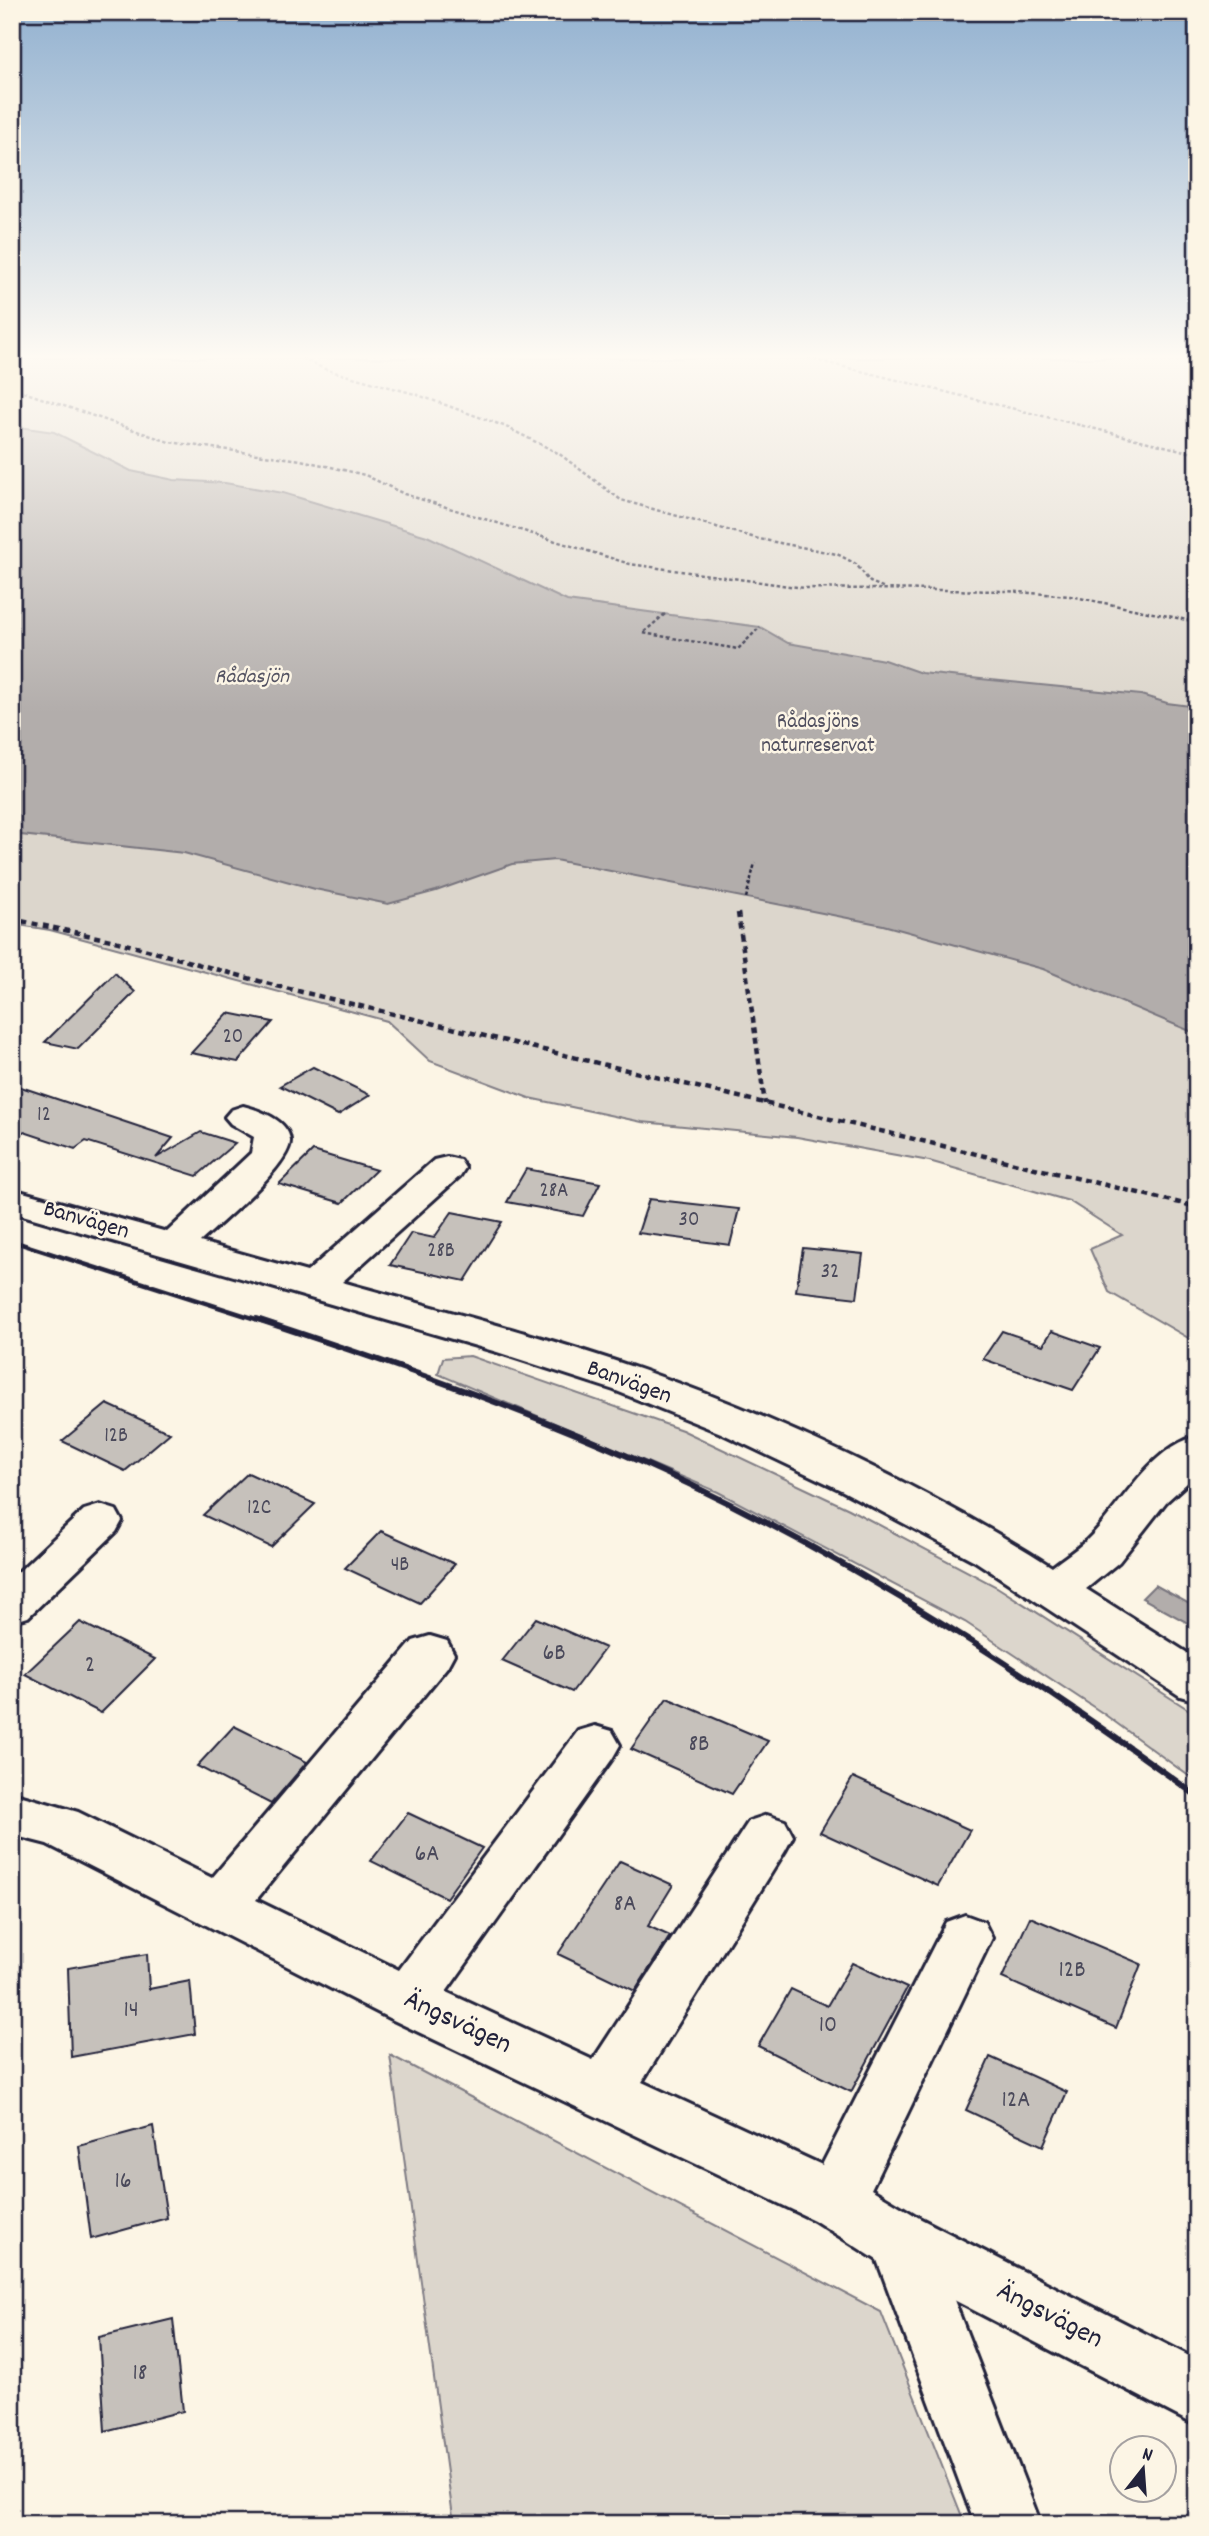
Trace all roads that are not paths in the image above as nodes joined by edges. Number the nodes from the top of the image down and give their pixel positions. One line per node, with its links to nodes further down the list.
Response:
1 (243, 1117): 4 (street)
2 (447, 1168): 5 (street)
3 (12, 1200): 4 (street, Banvägen)
4 (173, 1247): 5 (street, Banvägen)
5 (315, 1286): 8 (street, Banvägen)
6 (1197, 1450): 8 (street)
7 (100, 1521): 9 (street)
8 (1056, 1590): 11 (street, Banvägen)
9 (12, 1605)
10 (430, 1654): 15 (street)
11 (1197, 1683)
12 (595, 1745): 17 (street)
13 (12, 1814): 15 (street, Ängsvägen)
14 (766, 1836): 18 (street)
15 (219, 1906): 17 (street, Ängsvägen)
16 (965, 1938): 19 (street)
17 (408, 2001): 18 (street, Ängsvägen)
18 (604, 2092): 19 (street, Ängsvägen)
19 (835, 2200): 20 (street, Ängsvägen)
20 (900, 2240): 21 (street, Ängsvägen); 22 (street)
21 (1197, 2394)
22 (1008, 2524)

